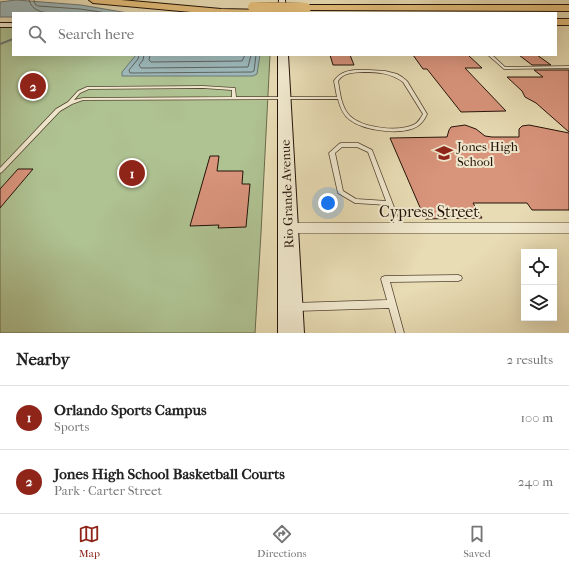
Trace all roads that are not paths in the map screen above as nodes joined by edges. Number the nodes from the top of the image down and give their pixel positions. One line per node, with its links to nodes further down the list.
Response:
1 (93, 0): 7 (highway)
2 (132, 0): 7 (highway)
3 (282, 0): 9 (street)
4 (569, 1): 5 (highway)
5 (362, 8): 6 (highway); 7 (highway, bridge)
6 (569, 8)
7 (252, 10): 8 (highway)
8 (265, 12)
9 (282, 12)
10 (557, 13): 11 (highway)
11 (569, 13)
12 (557, 22): 13 (highway)
13 (569, 24): 16 (street)
14 (0, 25): 15 (street)
15 (12, 25)
16 (557, 25)
17 (284, 56): 21 (street, Rio Grande Avenue)
18 (491, 56): 19 (lane)
19 (569, 67)
20 (234, 98): 21 (lane); 23 (lane); 23 (lane)
21 (285, 98): 22 (lane); 26 (street, Rio Grande Avenue)
22 (339, 98): 22 (lane)
23 (70, 103): 24 (lane)
24 (0, 170)
25 (390, 202): 25 (lane); 27 (lane)
26 (289, 228): 27 (street, Cypress Street); 31 (street, Rio Grande Avenue)
27 (399, 228): 28 (street, Cypress Street)
28 (569, 228)
29 (458, 278): 30 (lane)
30 (392, 304): 31 (lane); 33 (lane)
31 (290, 308): 32 (street, Rio Grande Avenue)
32 (291, 333)
33 (400, 333)

